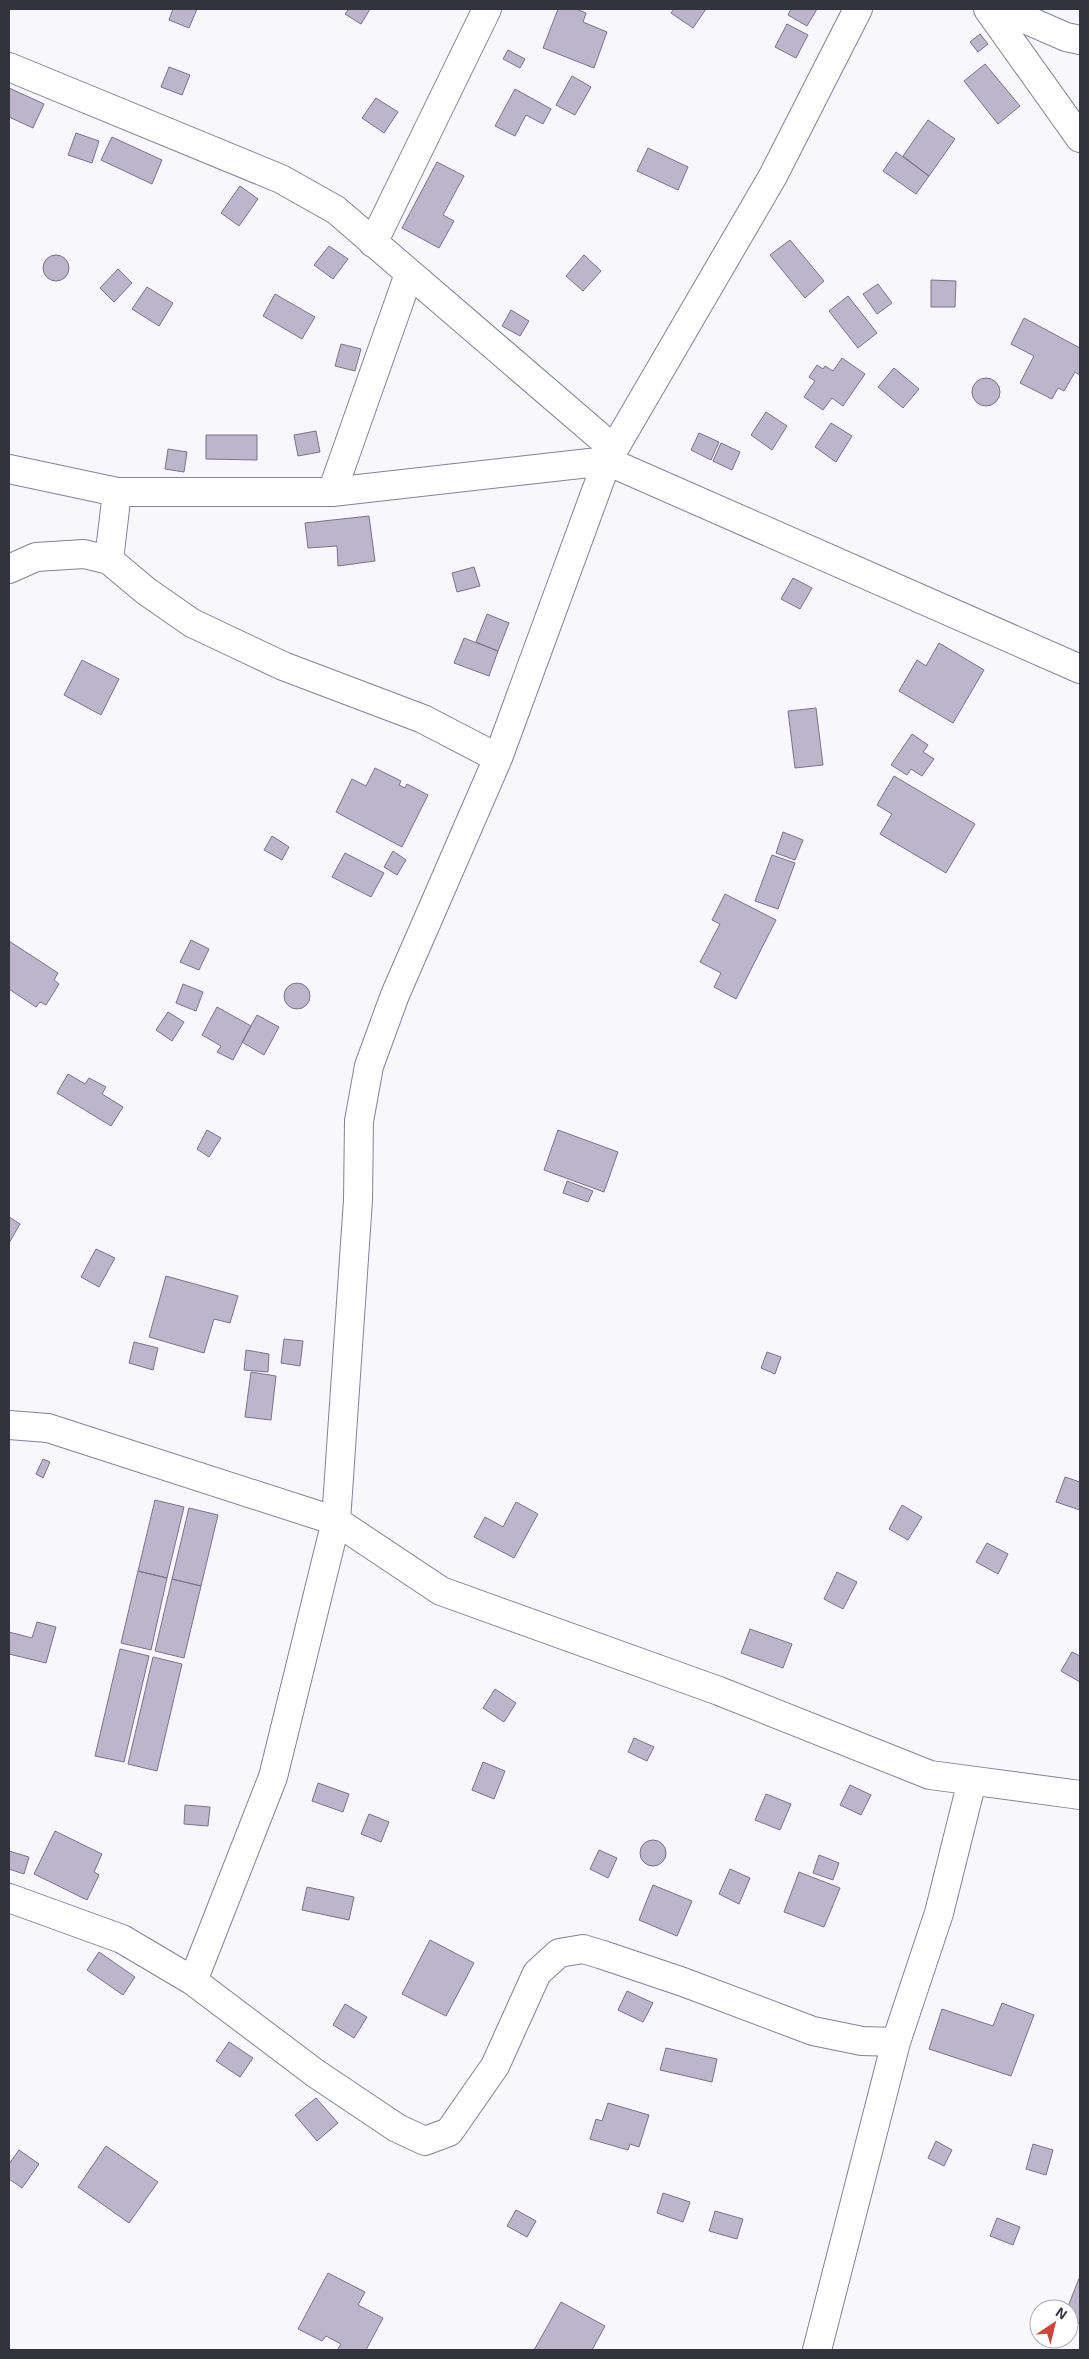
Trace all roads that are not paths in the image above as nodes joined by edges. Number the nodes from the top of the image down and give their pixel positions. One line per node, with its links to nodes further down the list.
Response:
1 (487, 9): 8 (street)
2 (858, 9): 10 (street)
3 (988, 9): 7 (street)
4 (1002, 9): 5 (street)
5 (1080, 40)
6 (9, 67): 8 (street)
7 (1080, 138)
8 (373, 243): 9 (street)
9 (409, 274): 10 (street); 13 (street)
10 (611, 455): 13 (street); 16 (street); 17 (street)
11 (9, 469): 12 (street)
12 (117, 492): 13 (street); 14 (street)
13 (332, 492)
14 (109, 560): 15 (street); 17 (street)
15 (9, 569)
16 (1080, 668)
17 (498, 758): 19 (street)
18 (9, 1425): 19 (street)
19 (336, 1521): 20 (street); 23 (street)
20 (972, 1781): 21 (street); 24 (street)
21 (1080, 1795)
22 (9, 1898): 23 (street)
23 (193, 1981): 24 (street)
24 (896, 2042): 25 (street)
25 (817, 2350)

